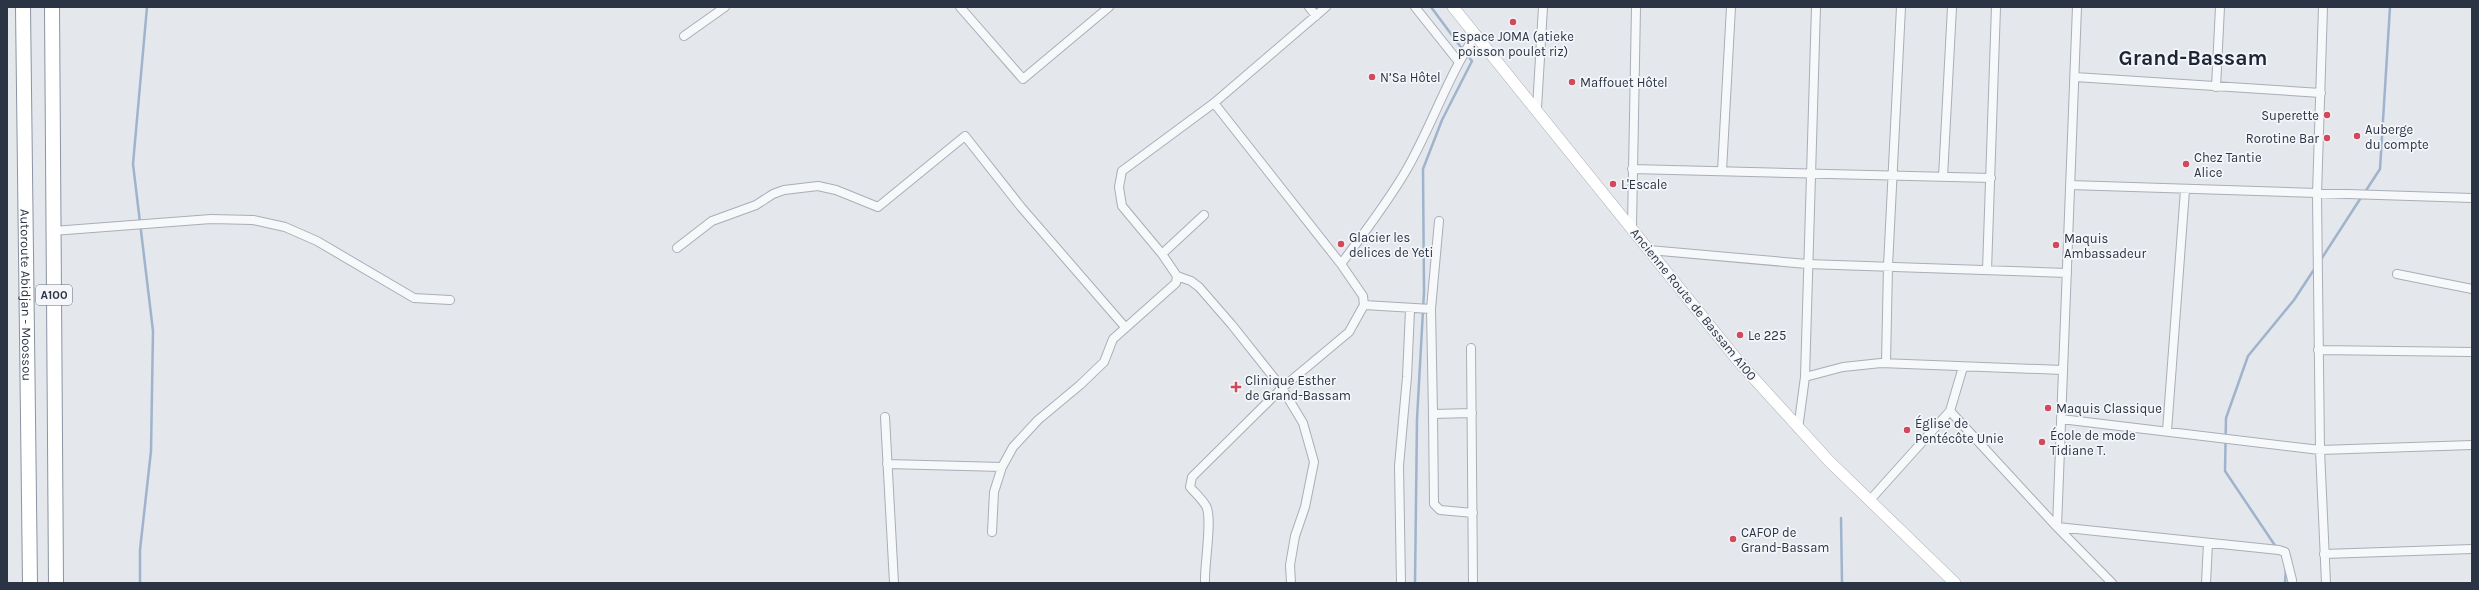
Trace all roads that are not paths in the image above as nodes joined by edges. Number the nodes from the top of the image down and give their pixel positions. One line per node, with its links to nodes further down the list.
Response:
1 (23, 7): 86 (highway, Autoroute Abidjan - Moossou / A100)
2 (52, 7): 42 (highway, Autoroute Abidjan - Moossou / A100)
3 (725, 7): 22 (street)
4 (960, 7): 5 (street)
5 (1110, 7)
6 (1309, 7): 20 (street)
7 (1326, 7): 20 (street)
8 (1415, 7): 23 (street)
9 (1454, 7): 21 (main road, Ancienne Route de Bassam A100)
10 (1544, 7): 28 (street)
11 (1636, 7): 29 (street)
12 (1731, 7): 30 (street)
13 (1816, 7): 31 (street)
14 (1901, 7): 32 (street)
15 (1952, 7): 33 (street)
16 (1996, 7): 34 (street)
17 (2077, 7): 24 (street)
18 (2220, 7): 25 (street)
19 (2323, 7): 26 (street)
20 (1316, 16): 27 (street)
21 (1476, 34): 23 (street); 28 (main road, Ancienne Route de Bassam A100)
22 (684, 36)
23 (1458, 60): 46 (street)
24 (2075, 77): 25 (street); 35 (street)
25 (2216, 88): 26 (street)
26 (2321, 93): 37 (street)
27 (1214, 103): 45 (street); 46 (street)
28 (1537, 108): 41 (main road, Ancienne Route de Bassam A100)
29 (1632, 169): 30 (street); 41 (street)
30 (1722, 171): 31 (street)
31 (1811, 175): 32 (street); 47 (street)
32 (1894, 176): 33 (street); 48 (street)
33 (1943, 177): 34 (street)
34 (1991, 178): 49 (street)
35 (2070, 185): 36 (street); 50 (street)
36 (2185, 190): 37 (street); 73 (street)
37 (2317, 194): 38 (street); 60 (street)
38 (2472, 198)
39 (1204, 215): 45 (street)
40 (1439, 221): 56 (street)
41 (1632, 226): 44 (main road, Ancienne Route de Bassam A100)
42 (53, 231): 54 (street); 87 (highway, Autoroute Abidjan - Moossou / A100)
43 (677, 248): 58 (street)
44 (1649, 250): 47 (street); 72 (main road, Ancienne Route de Bassam A100)
45 (1162, 254): 52 (street)
46 (1341, 264): 55 (street)
47 (1807, 264): 48 (street); 65 (street)
48 (1888, 266): 49 (street); 62 (street)
49 (1987, 270): 50 (street)
50 (2067, 272): 64 (street)
51 (2397, 274): 53 (street)
52 (1178, 276): 58 (street); 66 (street)
53 (2472, 289)
54 (450, 300)
55 (1364, 305): 57 (street); 66 (street)
56 (1431, 309): 57 (street); 69 (street)
57 (1410, 310): 91 (street)
58 (1125, 327): 77 (street)
59 (1471, 348): 68 (street)
60 (2318, 350): 61 (street); 75 (street)
61 (2472, 352)
62 (1886, 363): 63 (street); 65 (street)
63 (1963, 367): 64 (street); 67 (street)
64 (2063, 370): 71 (street)
65 (1805, 377): 72 (street)
66 (1282, 388): 89 (street); 90 (street)
67 (1950, 411): 78 (street); 80 (street)
68 (1472, 413): 69 (street); 79 (street)
69 (1433, 414): 79 (street)
70 (885, 417): 76 (street)
71 (2061, 419): 73 (street); 80 (street)
72 (1798, 429): 78 (main road, Ancienne Route de Bassam A100)
73 (2167, 431): 75 (street)
74 (2472, 445): 75 (street)
75 (2320, 450): 84 (street)
76 (887, 464): 77 (street); 88 (street)
77 (1002, 467): 81 (street)
78 (1870, 500): 93 (main road, Ancienne Route de Bassam A100)
79 (1472, 513): 92 (street)
80 (2057, 527): 82 (street); 94 (street)
81 (992, 532)
82 (2208, 543): 85 (street); 95 (street)
83 (2472, 549): 84 (street)
84 (2324, 554): 96 (street)
85 (2292, 580)
86 (30, 583)
87 (56, 583)
88 (894, 583)
89 (1205, 583)
90 (1291, 583)
91 (1401, 583)
92 (1473, 583)
93 (1955, 583)
94 (2112, 583)
95 (2206, 583)
96 (2326, 583)

